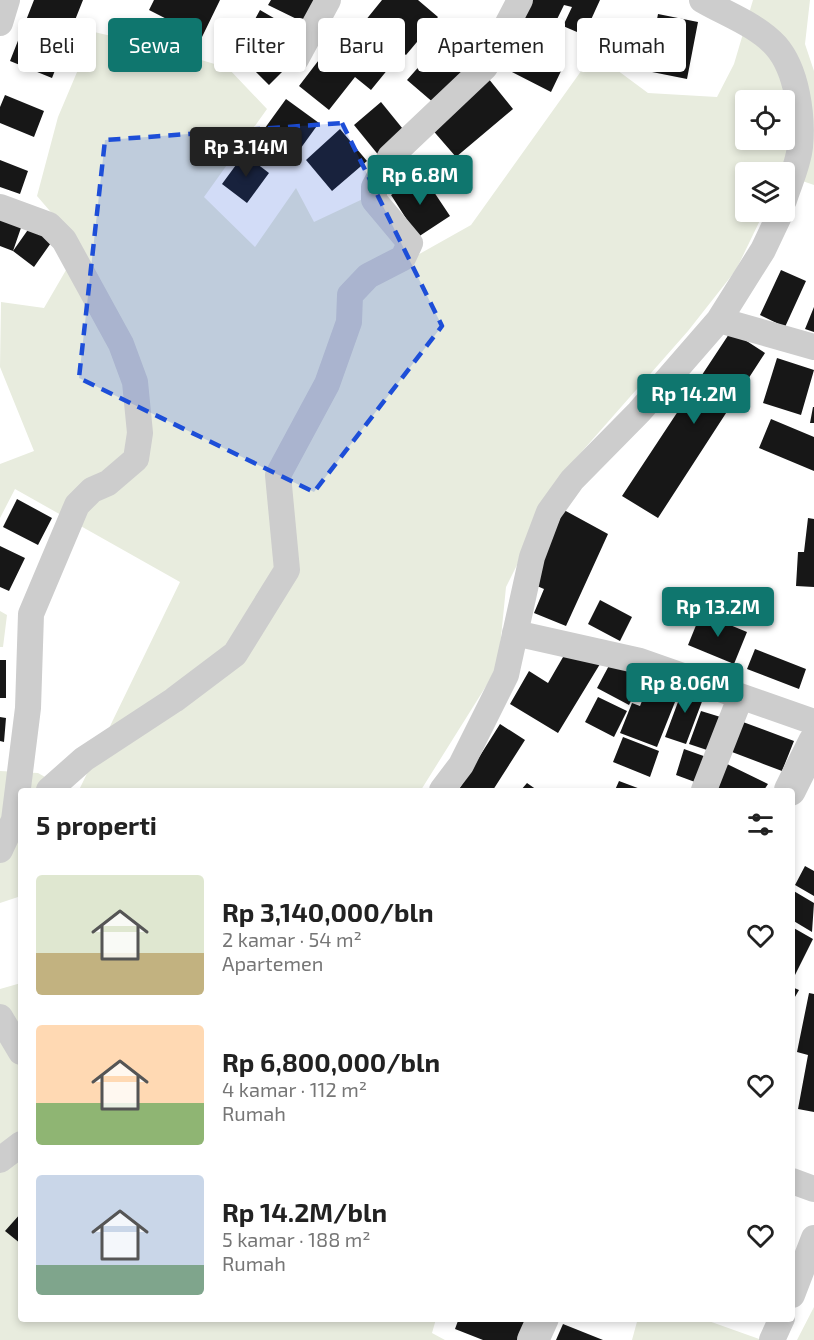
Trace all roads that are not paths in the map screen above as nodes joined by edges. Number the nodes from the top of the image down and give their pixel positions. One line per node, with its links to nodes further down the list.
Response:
1 (7, 0): 5 (street)
2 (328, 0): 6 (street)
3 (520, 0): 17 (street)
4 (702, 0): 7 (street)
5 (0, 23)
6 (306, 41)
7 (795, 164)
8 (0, 207): 16 (street)
9 (776, 222): 10 (street)
10 (719, 320): 11 (street); 12 (street)
11 (814, 347)
12 (515, 633): 13 (street); 18 (street)
13 (740, 698): 14 (street); 19 (street)
14 (814, 722)
15 (814, 742): 20 (street)
16 (21, 788)
17 (50, 788)
18 (444, 788)
19 (705, 788)
20 (791, 788)
21 (18, 817): 22 (street)
22 (0, 850)
23 (0, 1017): 24 (street)
24 (18, 1047)
25 (18, 1146): 26 (street)
26 (0, 1160)
27 (795, 1182): 28 (street)
28 (814, 1189)
29 (814, 1238): 30 (street)
30 (795, 1287)
31 (541, 1322): 33 (street)
32 (780, 1322): 34 (street)
33 (533, 1340)
34 (772, 1340)

